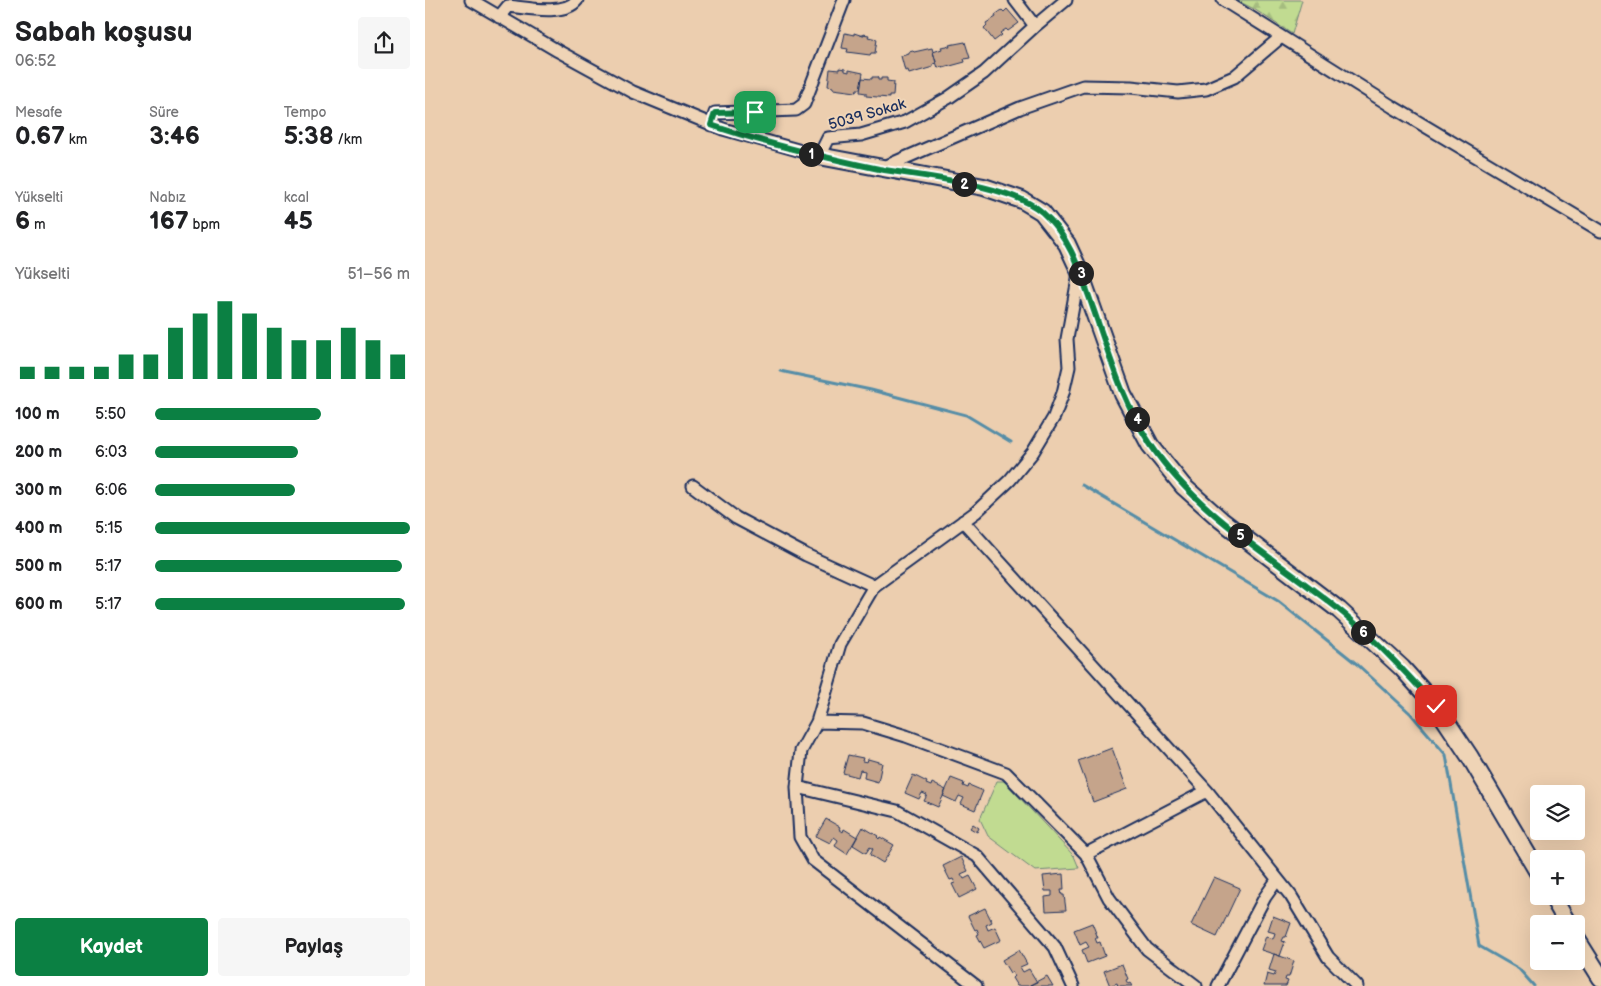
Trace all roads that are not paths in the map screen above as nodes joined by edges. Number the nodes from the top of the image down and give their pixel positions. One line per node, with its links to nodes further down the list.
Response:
1 (471, 0): 7 (street)
2 (577, 0): 7 (street)
3 (844, 0): 10 (street)
4 (1015, 0): 8 (street)
5 (1066, 0): 8 (street, 5039 Sokak)
6 (1223, 0): 9 (street)
7 (499, 17): 10 (street)
8 (1035, 26): 11 (street, 5039 Sokak)
9 (1281, 37): 12 (street); 13 (street)
10 (711, 125): 11 (street)
11 (819, 156): 12 (main road)
12 (881, 169): 14 (main road)
13 (1601, 231)
14 (1079, 270): 16 (street); 22 (main road)
15 (693, 486): 17 (street)
16 (963, 521): 17 (street); 20 (street)
17 (874, 586): 18 (street)
18 (817, 722): 19 (street); 21 (street)
19 (797, 787): 26 (street); 27 (street)
20 (1207, 791): 21 (street); 23 (street)
21 (1086, 854): 28 (street)
22 (1530, 859)
23 (1277, 880): 29 (street); 30 (street)
24 (1585, 952): 25 (main road)
25 (1601, 978)
26 (977, 986)
27 (1073, 986)
28 (1196, 986)
29 (1218, 986)
30 (1357, 986)

